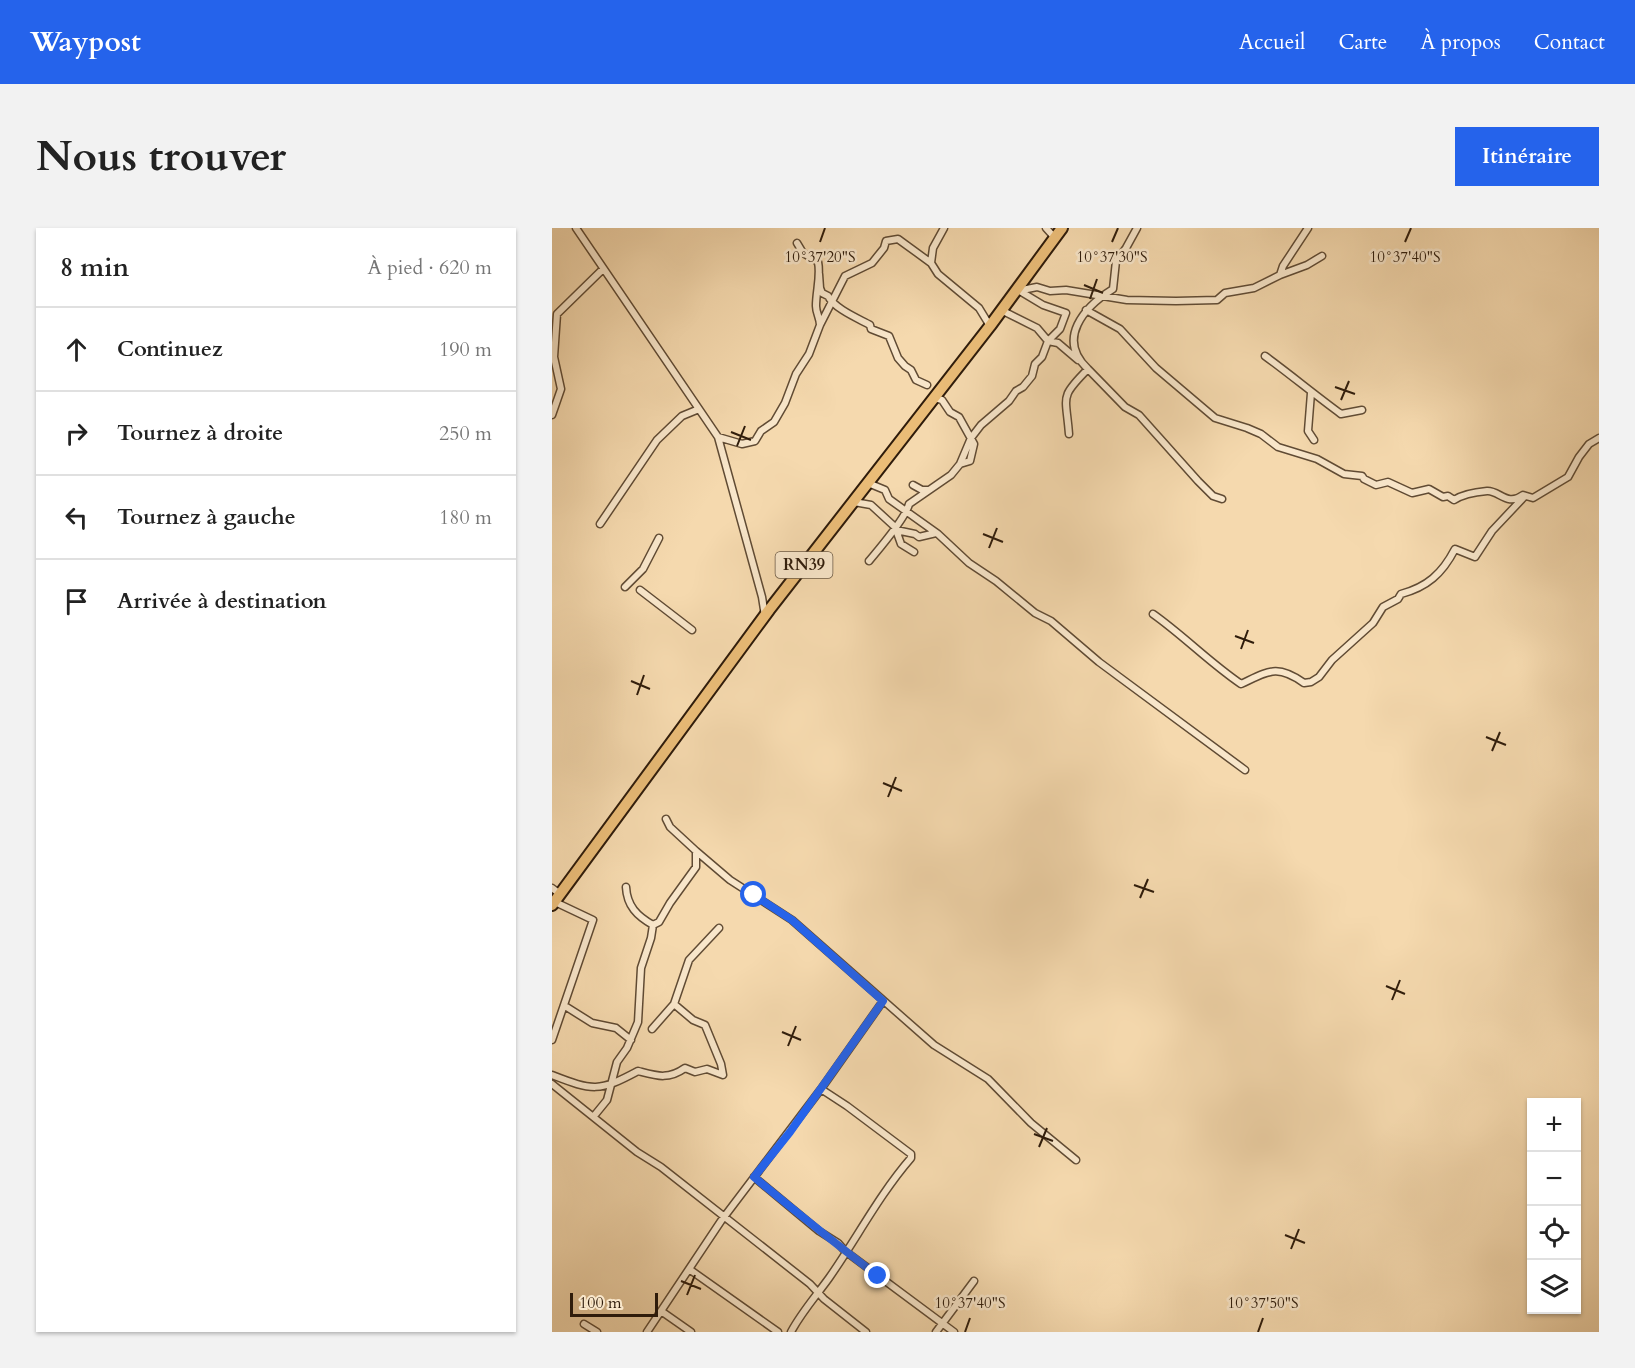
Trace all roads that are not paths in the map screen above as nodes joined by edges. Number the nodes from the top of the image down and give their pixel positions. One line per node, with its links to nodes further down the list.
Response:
1 (576, 228): 11 (street)
2 (944, 228): 10 (street)
3 (1046, 228): 7 (street)
4 (1062, 228): 7 (highway, RN39)
5 (1137, 228): 15 (street)
6 (1308, 228): 13 (street)
7 (1055, 238): 14 (highway, RN39)
8 (797, 243): 12 (street)
9 (1322, 256): 13 (street)
10 (931, 263): 16 (street); 20 (street)
11 (603, 269): 28 (street); 30 (street)
12 (819, 274): 16 (street); 19 (street)
13 (1280, 275): 15 (street)
14 (1015, 293): 15 (street); 17 (highway, RN39); 21 (street)
15 (1103, 296): 18 (street)
16 (832, 303): 19 (street); 25 (street)
17 (1001, 310): 20 (highway, RN39); 21 (street)
18 (1086, 310): 23 (street); 39 (street)
19 (820, 325): 32 (street)
20 (990, 326): 27 (highway, RN39)
21 (1048, 341): 23 (street); 33 (street)
22 (1264, 356): 26 (street)
23 (1079, 360): 24 (street)
24 (1088, 369): 31 (street); 40 (street)
25 (927, 385)
26 (1311, 393): 29 (street); 35 (street)
27 (934, 398): 33 (street); 36 (highway, RN39)
28 (699, 409): 32 (street); 43 (street)
29 (1362, 410)
30 (552, 415)
31 (1069, 434)
32 (718, 437): 52 (street)
33 (971, 438): 38 (street)
34 (1599, 438): 39 (street)
35 (1314, 440)
36 (868, 483): 41 (highway, RN39); 42 (street)
37 (913, 485): 38 (street)
38 (928, 490): 42 (street)
39 (1526, 495): 51 (street)
40 (1222, 499)
41 (854, 502): 44 (street); 52 (highway, RN39)
42 (907, 511): 44 (street); 45 (street)
43 (600, 524)
44 (896, 531): 45 (street); 47 (street); 48 (street)
45 (936, 533): 54 (street)
46 (659, 538): 49 (street)
47 (914, 552)
48 (869, 561)
49 (625, 586)
50 (640, 590): 53 (street)
51 (1153, 614)
52 (765, 617): 58 (highway, RN39)
53 (692, 630)
54 (1245, 770)
55 (666, 819): 56 (street)
56 (696, 851): 59 (street); 61 (street)
57 (626, 887): 59 (street)
58 (555, 897): 63 (street)
59 (652, 925): 66 (street)
60 (719, 928): 62 (street)
61 (883, 1001): 70 (street); 72 (street)
62 (674, 1004): 64 (street); 69 (street)
63 (565, 1006): 65 (street); 66 (street)
64 (652, 1029)
65 (552, 1040)
66 (631, 1040): 69 (street)
67 (552, 1075): 69 (street)
68 (552, 1084): 71 (street)
69 (612, 1085): 71 (street)
70 (821, 1089): 73 (street); 75 (street)
71 (594, 1116): 74 (street)
72 (1076, 1160)
73 (754, 1177): 74 (street); 75 (street)
74 (724, 1217): 76 (street); 78 (street)
75 (845, 1251): 78 (street); 81 (street)
76 (689, 1269): 79 (street); 85 (street)
77 (974, 1281): 81 (street)
78 (818, 1292): 86 (street); 87 (street)
79 (661, 1311): 83 (street); 84 (street)
80 (584, 1324): 82 (street)
81 (943, 1325): 88 (street); 89 (street)
82 (597, 1332)
83 (647, 1332)
84 (691, 1332)
85 (778, 1332)
86 (791, 1332)
87 (866, 1332)
88 (936, 1332)
89 (954, 1332)

